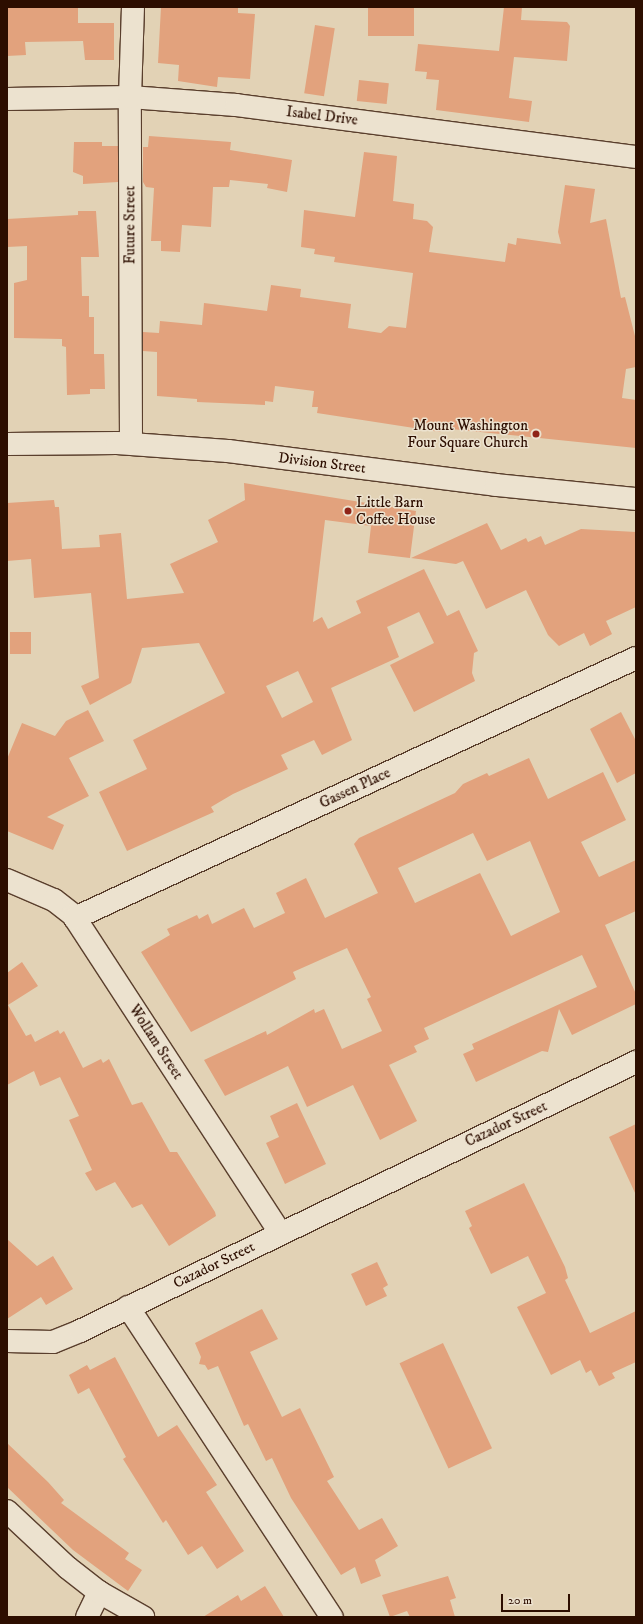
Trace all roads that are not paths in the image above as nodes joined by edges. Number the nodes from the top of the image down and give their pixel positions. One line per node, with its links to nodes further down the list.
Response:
1 (133, 7): 2 (street, Future Street)
2 (130, 97): 3 (street, Isabel Drive); 4 (street, Isabel Drive); 5 (street, Future Street)
3 (7, 99)
4 (636, 157)
5 (131, 443): 6 (street, Division Street); 7 (street, Division Street)
6 (7, 444)
7 (636, 498)
8 (636, 658): 10 (street, Gassen Place)
9 (7, 880): 10 (street, Wollam Street)
10 (75, 918): 12 (street, Wollam Street)
11 (636, 1062): 12 (street, Cazador Street)
12 (280, 1232): 13 (street, Cazador Street)
13 (128, 1307): 14 (street, Cazador Street); 19 (street)
14 (7, 1341)
15 (7, 1511): 16 (street)
16 (99, 1592): 17 (street); 18 (street)
17 (87, 1617)
18 (143, 1617)
19 (332, 1617)

